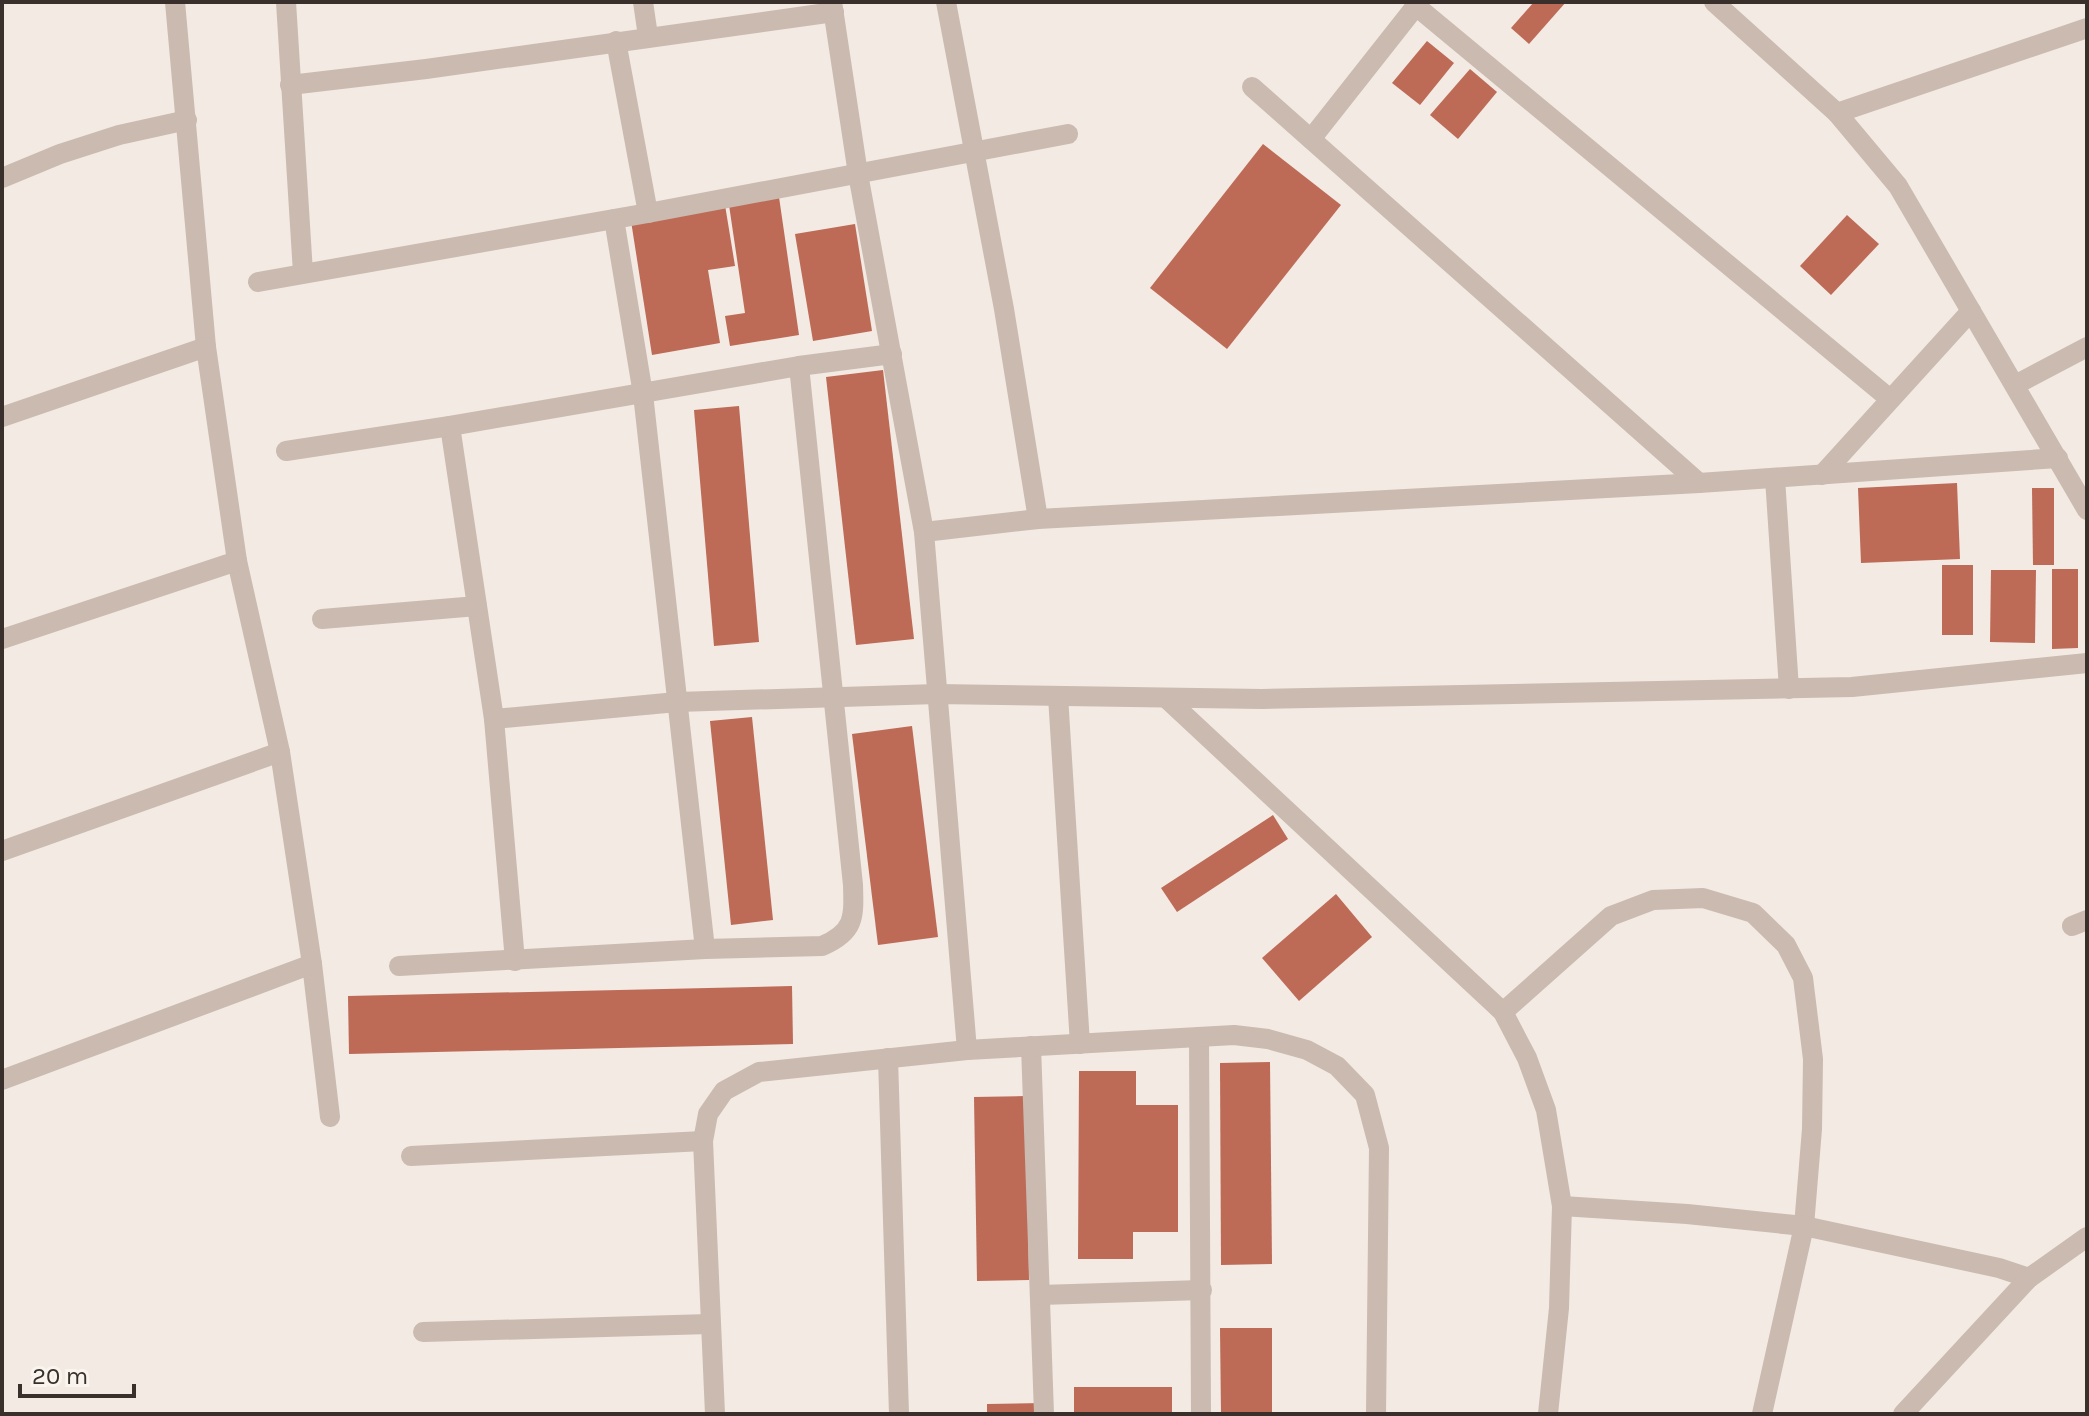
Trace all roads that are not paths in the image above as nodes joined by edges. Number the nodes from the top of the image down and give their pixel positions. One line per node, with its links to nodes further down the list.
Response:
1 (175, 2): 14 (street)
2 (286, 2): 11 (street)
3 (643, 2): 9 (street)
4 (946, 2): 17 (street)
5 (1716, 2): 13 (street)
6 (1417, 4): 16 (street); 31 (street)
7 (833, 7): 9 (street); 18 (street)
8 (2087, 28): 13 (street)
9 (648, 36): 10 (street)
10 (616, 41): 11 (street); 20 (street)
11 (290, 85): 22 (street)
12 (1252, 87): 16 (street)
13 (1837, 113): 24 (street)
14 (187, 120): 19 (street); 25 (street)
15 (1068, 134): 17 (street)
16 (1311, 139): 38 (street)
17 (973, 150): 18 (street); 40 (street)
18 (858, 174): 20 (street); 27 (street)
19 (2, 178)
20 (648, 213): 21 (street)
21 (614, 219): 22 (street); 30 (street)
22 (303, 273): 23 (street)
23 (258, 282)
24 (1971, 311): 29 (street); 31 (street)
25 (206, 347): 32 (street); 42 (street)
26 (2087, 347): 29 (street)
27 (892, 354): 28 (street); 41 (street)
28 (799, 366): 30 (street); 50 (street)
29 (2015, 385): 35 (street)
30 (643, 394): 33 (street); 52 (street)
31 (1890, 399): 36 (street)
32 (2, 417)
33 (450, 426): 34 (street); 43 (street)
34 (286, 451)
35 (2058, 458): 36 (street); 39 (street)
36 (1822, 475): 37 (street)
37 (1775, 478): 38 (street); 47 (street)
38 (1699, 483): 40 (street)
39 (2087, 510)
40 (1038, 519): 41 (street)
41 (924, 532): 48 (street)
42 (237, 561): 45 (street); 54 (street)
43 (477, 606): 44 (street); 53 (street)
44 (322, 619)
45 (2, 639)
46 (2087, 663): 47 (street)
47 (1789, 689): 51 (street)
48 (937, 694): 49 (street); 50 (street); 64 (street)
49 (1058, 696): 51 (street); 62 (street)
50 (834, 697): 52 (street); 56 (street)
51 (1166, 698): 60 (street)
52 (677, 702): 53 (street); 56 (street)
53 (494, 719): 57 (street)
54 (280, 752): 55 (street); 58 (street)
55 (2, 851)
56 (705, 949): 57 (street)
57 (515, 961): 59 (street)
58 (312, 964): 66 (street); 67 (street)
59 (399, 966)
60 (1503, 1012): 70 (street); 71 (street)
61 (1199, 1037): 62 (street); 74 (street); 82 (street)
62 (1080, 1044): 63 (street)
63 (1031, 1046): 64 (street); 75 (street)
64 (967, 1050): 65 (street)
65 (888, 1058): 68 (street); 79 (street)
66 (2, 1080)
67 (330, 1117)
68 (703, 1141): 69 (street); 76 (street)
69 (411, 1156)
70 (1562, 1206): 71 (street); 83 (street)
71 (1804, 1226): 73 (street); 84 (street)
72 (2083, 1240): 73 (street)
73 (2029, 1278): 85 (street)
74 (1202, 1290): 75 (street); 81 (street)
75 (1040, 1295): 80 (street)
76 (710, 1324): 77 (street); 78 (street)
77 (423, 1332)
78 (715, 1414)
79 (899, 1414)
80 (1044, 1414)
81 (1201, 1414)
82 (1376, 1414)
83 (1548, 1414)
84 (1762, 1414)
85 (1903, 1414)

